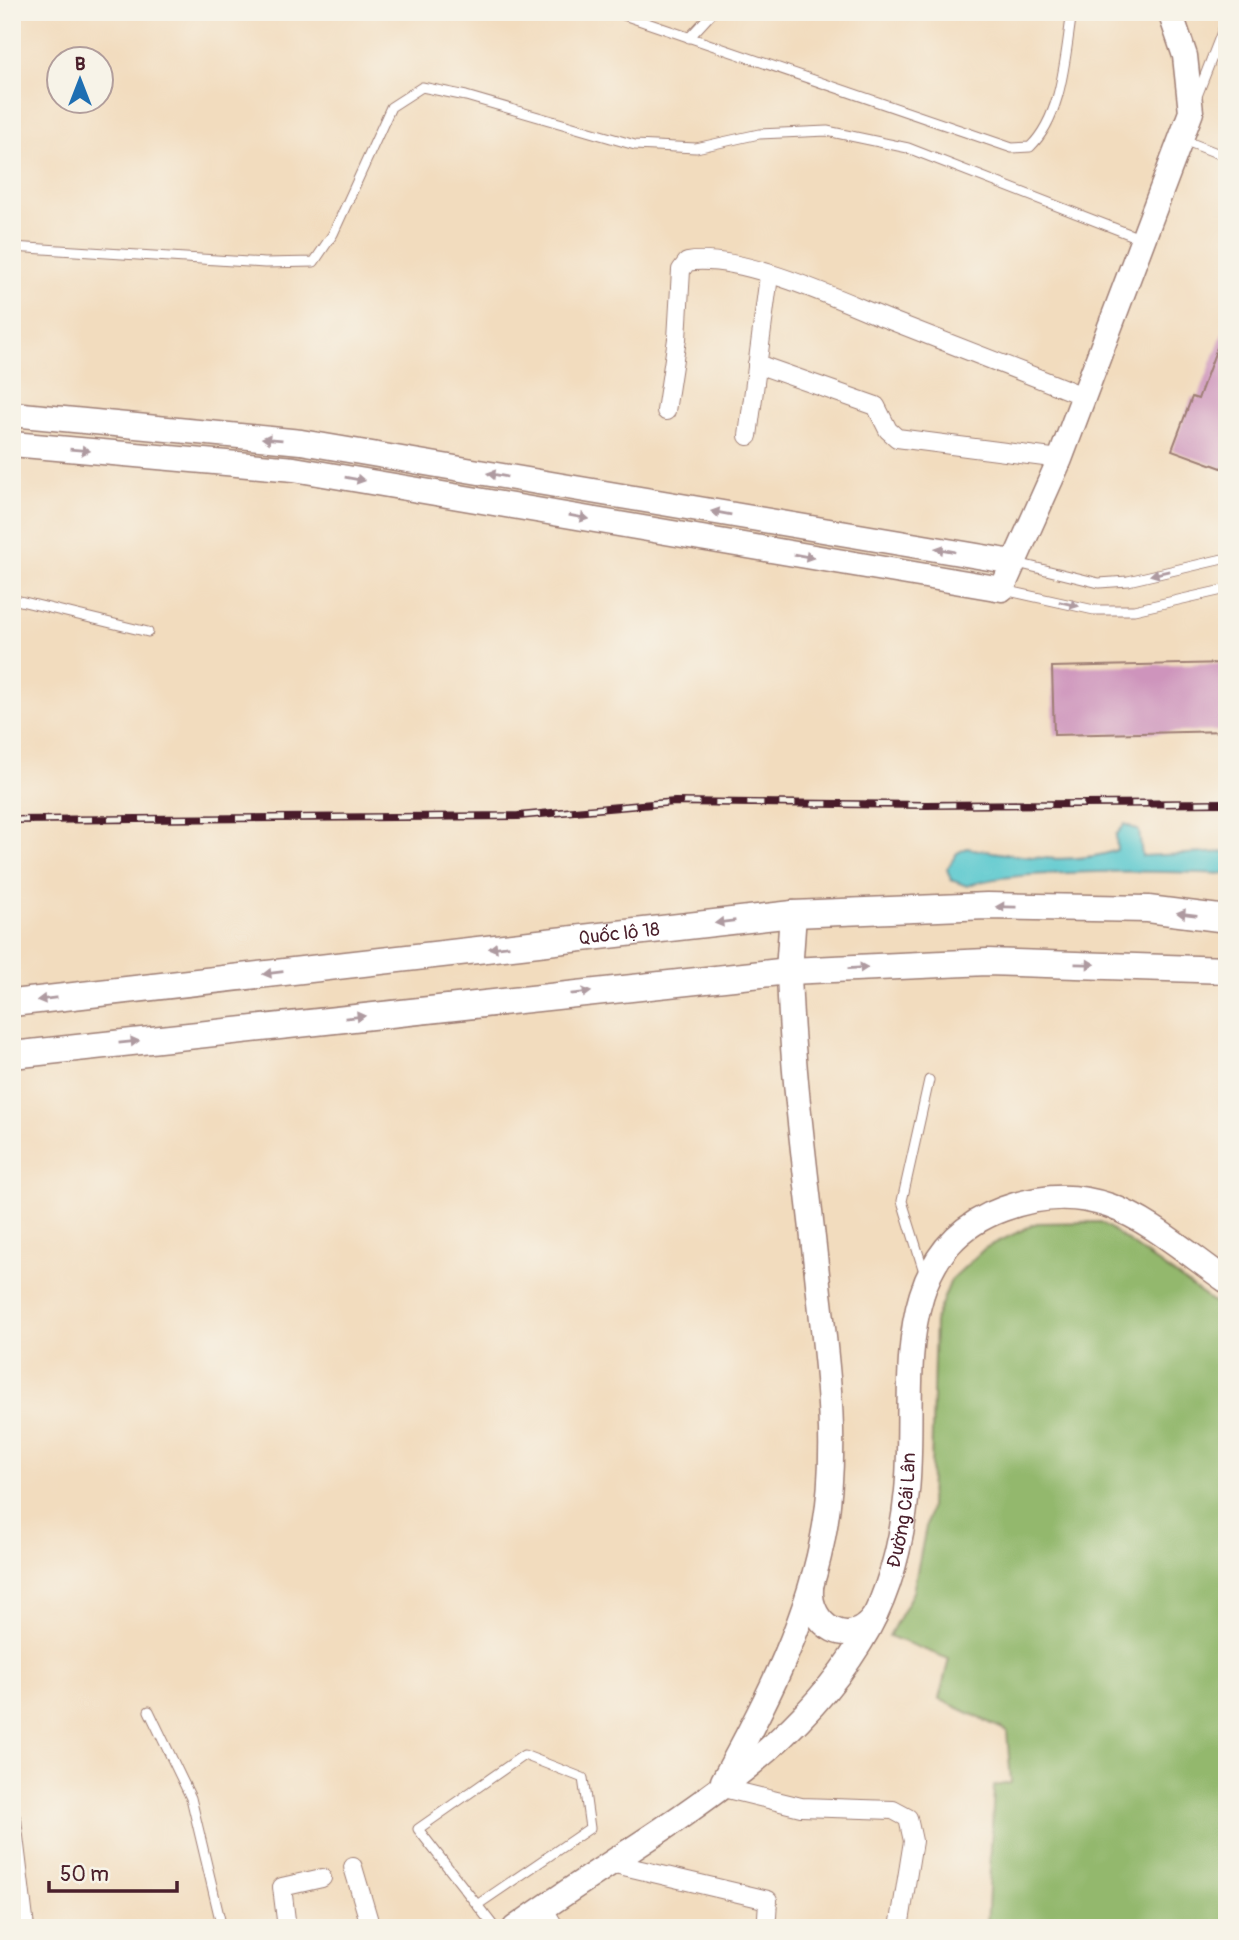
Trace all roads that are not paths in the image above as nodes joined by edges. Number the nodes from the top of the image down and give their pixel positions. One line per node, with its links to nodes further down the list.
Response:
1 (615, 12): 7 (lane)
2 (644, 12): 7 (lane)
3 (713, 12): 8 (lane)
4 (1072, 12): 8 (lane)
5 (1170, 12): 9 (main road)
6 (1227, 19): 9 (lane)
7 (654, 25): 8 (lane)
8 (689, 37)
9 (1191, 112): 10 (main road)
10 (1180, 138): 11 (lane); 12 (main road)
11 (1227, 157)
12 (1142, 239): 13 (lane); 16 (main road)
13 (12, 247)
14 (769, 276): 15 (street); 16 (street); 17 (street)
15 (757, 364): 19 (street); 21 (street)
16 (1083, 396): 21 (main road)
17 (666, 411)
18 (12, 414): 23 (main road, one-way to 18)
19 (748, 436)
20 (12, 444): 24 (main road, one-way to 24)
21 (1059, 459): 23 (main road)
22 (1227, 558): 23 (lane, one-way to 23)
23 (1013, 562): 24 (main road)
24 (1002, 589): 25 (lane, one-way to 25)
25 (1227, 589)
26 (12, 599): 27 (lane)
27 (148, 632)
28 (793, 914): 29 (main road, Quốc lộ 18, one-way to 28); 31 (main road); 32 (main road, Quốc lộ 18, one-way to 32)
29 (1227, 919)
30 (1227, 970): 31 (main road, one-way to 30)
31 (789, 971): 33 (main road, one-way to 31); 37 (main road)
32 (12, 1003)
33 (12, 1055)
34 (929, 1080): 35 (lane)
35 (927, 1280): 36 (main road, Đường Cái Lân); 38 (main road, Đường Cái Lân)
36 (1227, 1281)
37 (811, 1581): 38 (main road); 40 (main road)
38 (879, 1608): 40 (main road, Đường Cái Lân)
39 (149, 1711): 49 (lane)
40 (719, 1787): 42 (main road, Đường Cái Lân); 54 (street)
41 (12, 1820): 48 (street)
42 (611, 1863): 46 (street); 47 (main road, Đường Cái Lân)
43 (353, 1867): 51 (street)
44 (322, 1878): 50 (street)
45 (477, 1905): 45 (lane); 52 (lane)
46 (767, 1917)
47 (549, 1918): 53 (main road, Đường Cái Lân)
48 (25, 1928)
49 (222, 1928)
50 (287, 1928)
51 (370, 1928)
52 (495, 1928)
53 (515, 1928)
54 (899, 1928)

